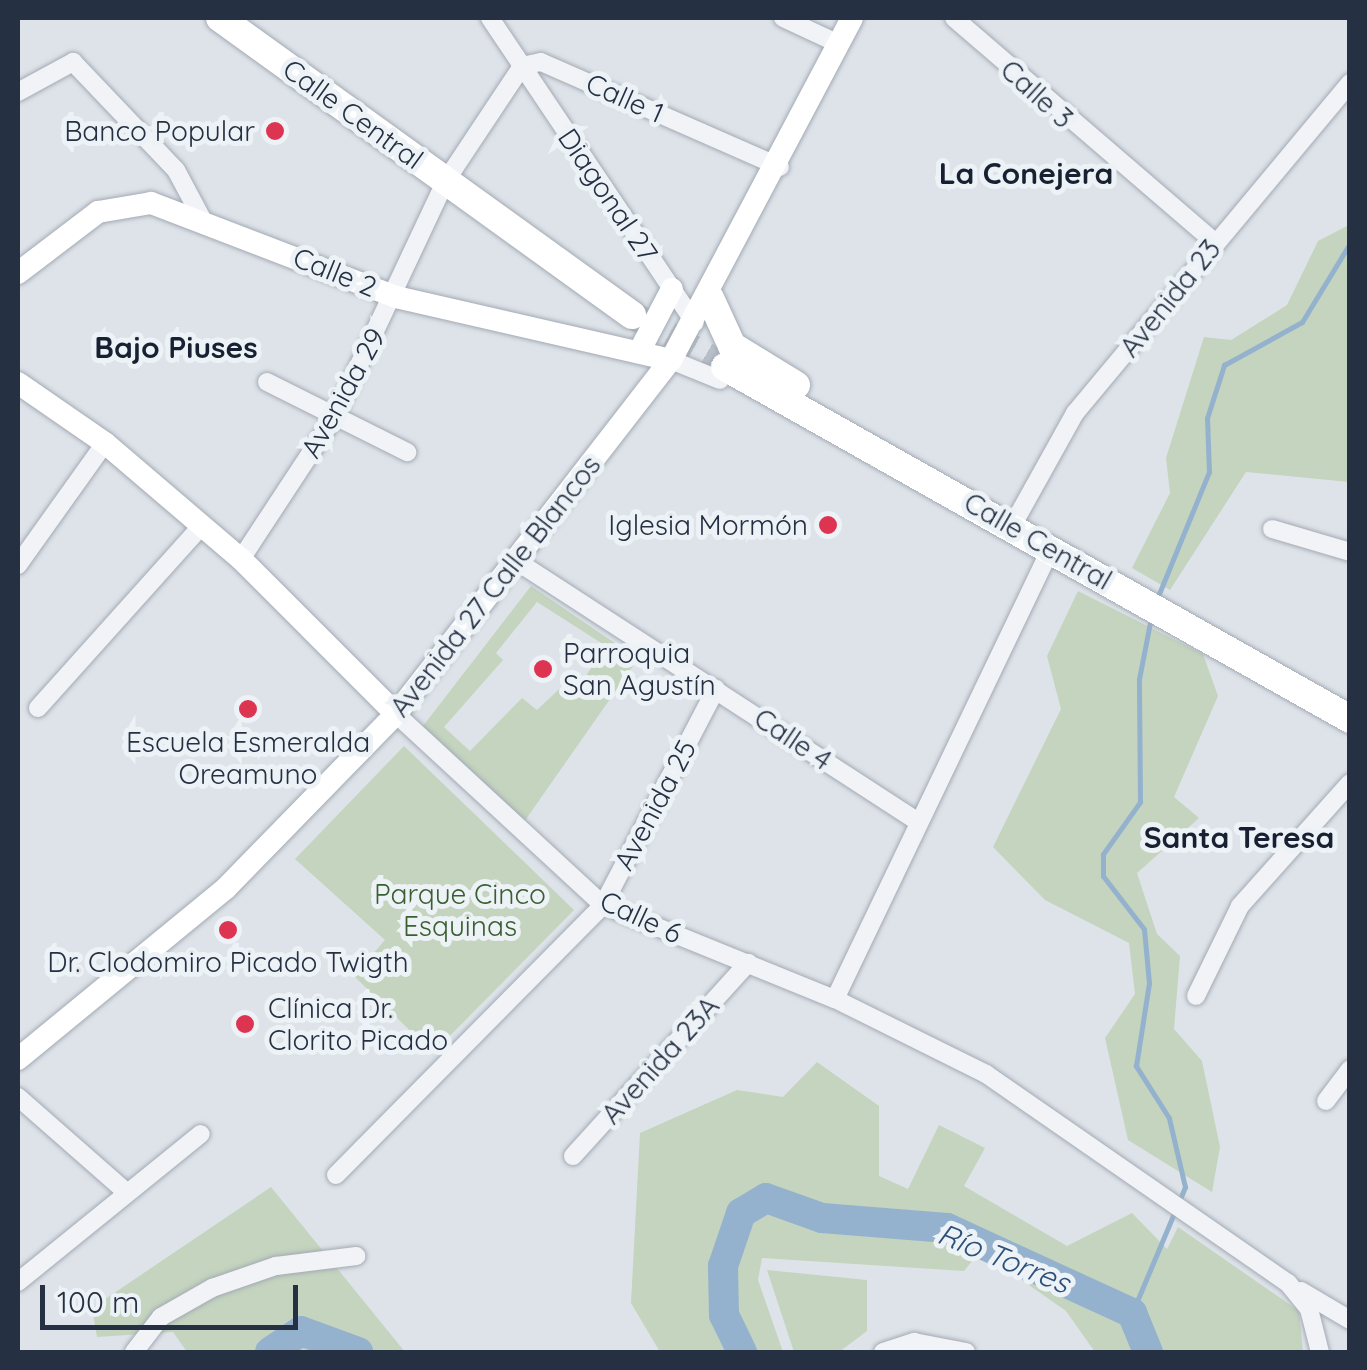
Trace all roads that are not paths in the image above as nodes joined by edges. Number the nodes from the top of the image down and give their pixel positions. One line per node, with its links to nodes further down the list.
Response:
1 (220, 18): 11 (main road, Calle Central)
2 (490, 18): 7 (street)
3 (783, 18): 6 (street)
4 (852, 18): 6 (main road, Avenida 27 Calle Blancos)
5 (954, 18): 13 (street, Calle 3)
6 (839, 44): 10 (main road, Avenida 27 Calle Blancos)
7 (522, 66): 10 (street, Calle 1); 11 (street, Avenida 29); 15 (street, Diagonal 27)
8 (1350, 83): 13 (street, Avenida 23)
9 (18, 92): 12 (street)
10 (780, 166): 17 (main road, Avenida 27 Calle Blancos)
11 (446, 182): 16 (street, Avenida 29); 18 (main road, Calle Central)
12 (202, 217): 14 (main road, Calle 2); 16 (main road, Calle 2)
13 (1216, 243): 30 (street, Avenida 23)
14 (18, 272)
15 (672, 289): 19 (street, Diagonal 27); 20 (main road)
16 (396, 297): 20 (main road, Calle 2); 25 (street, Avenida 29)
17 (710, 298): 19 (main road, Avenida 27 Calle Blancos); 28 (main road)
18 (632, 316)
19 (695, 323): 21 (main road, Avenida 27 Calle Blancos)
20 (639, 352): 21 (main road, Calle 2)
21 (670, 360): 22 (street); 35 (main road, Avenida 27 Calle Blancos)
22 (722, 374): 28 (main road, Calle Central)
23 (267, 382): 25 (street)
24 (18, 383): 26 (main road, Calle 6)
25 (335, 416): 27 (street); 34 (street, Avenida 29)
26 (105, 443): 29 (main road, Calle 6); 36 (street)
27 (406, 452)
28 (976, 506): 30 (main road, Calle Central)
29 (202, 525): 34 (main road, Calle 6); 38 (street)
30 (1011, 528): 32 (main road, Calle Central)
31 (1272, 528): 33 (street)
32 (1050, 550): 40 (main road, Calle Central); 42 (street)
33 (1350, 552)
34 (241, 559): 39 (main road, Calle 6)
35 (518, 562): 37 (street, Calle 4); 39 (main road, Avenida 27 Calle Blancos)
36 (18, 565)
37 (716, 688): 42 (street, Calle 4); 43 (street, Avenida 25)
38 (38, 708)
39 (396, 714): 43 (street, Calle 6); 47 (main road, Avenida 27 Calle Blancos)
40 (1350, 719)
41 (1350, 783): 45 (street)
42 (915, 820): 46 (street)
43 (603, 905): 44 (street, Calle 6); 53 (street, Avenida 25)
44 (748, 964): 46 (street, Calle 6); 52 (street, Avenida 23A)
45 (1196, 996)
46 (836, 999): 57 (street, Calle 6)
47 (18, 1059)
48 (1350, 1068): 50 (street)
49 (18, 1096): 54 (street)
50 (1326, 1101)
51 (202, 1134): 54 (street)
52 (572, 1156)
53 (336, 1174)
54 (126, 1192): 56 (street)
55 (356, 1256): 59 (street)
56 (18, 1282)
57 (1288, 1284): 58 (street); 62 (street, Calle 6)
58 (1350, 1320)
59 (134, 1352)
60 (883, 1352): 61 (street)
61 (966, 1352)
62 (1320, 1352)

